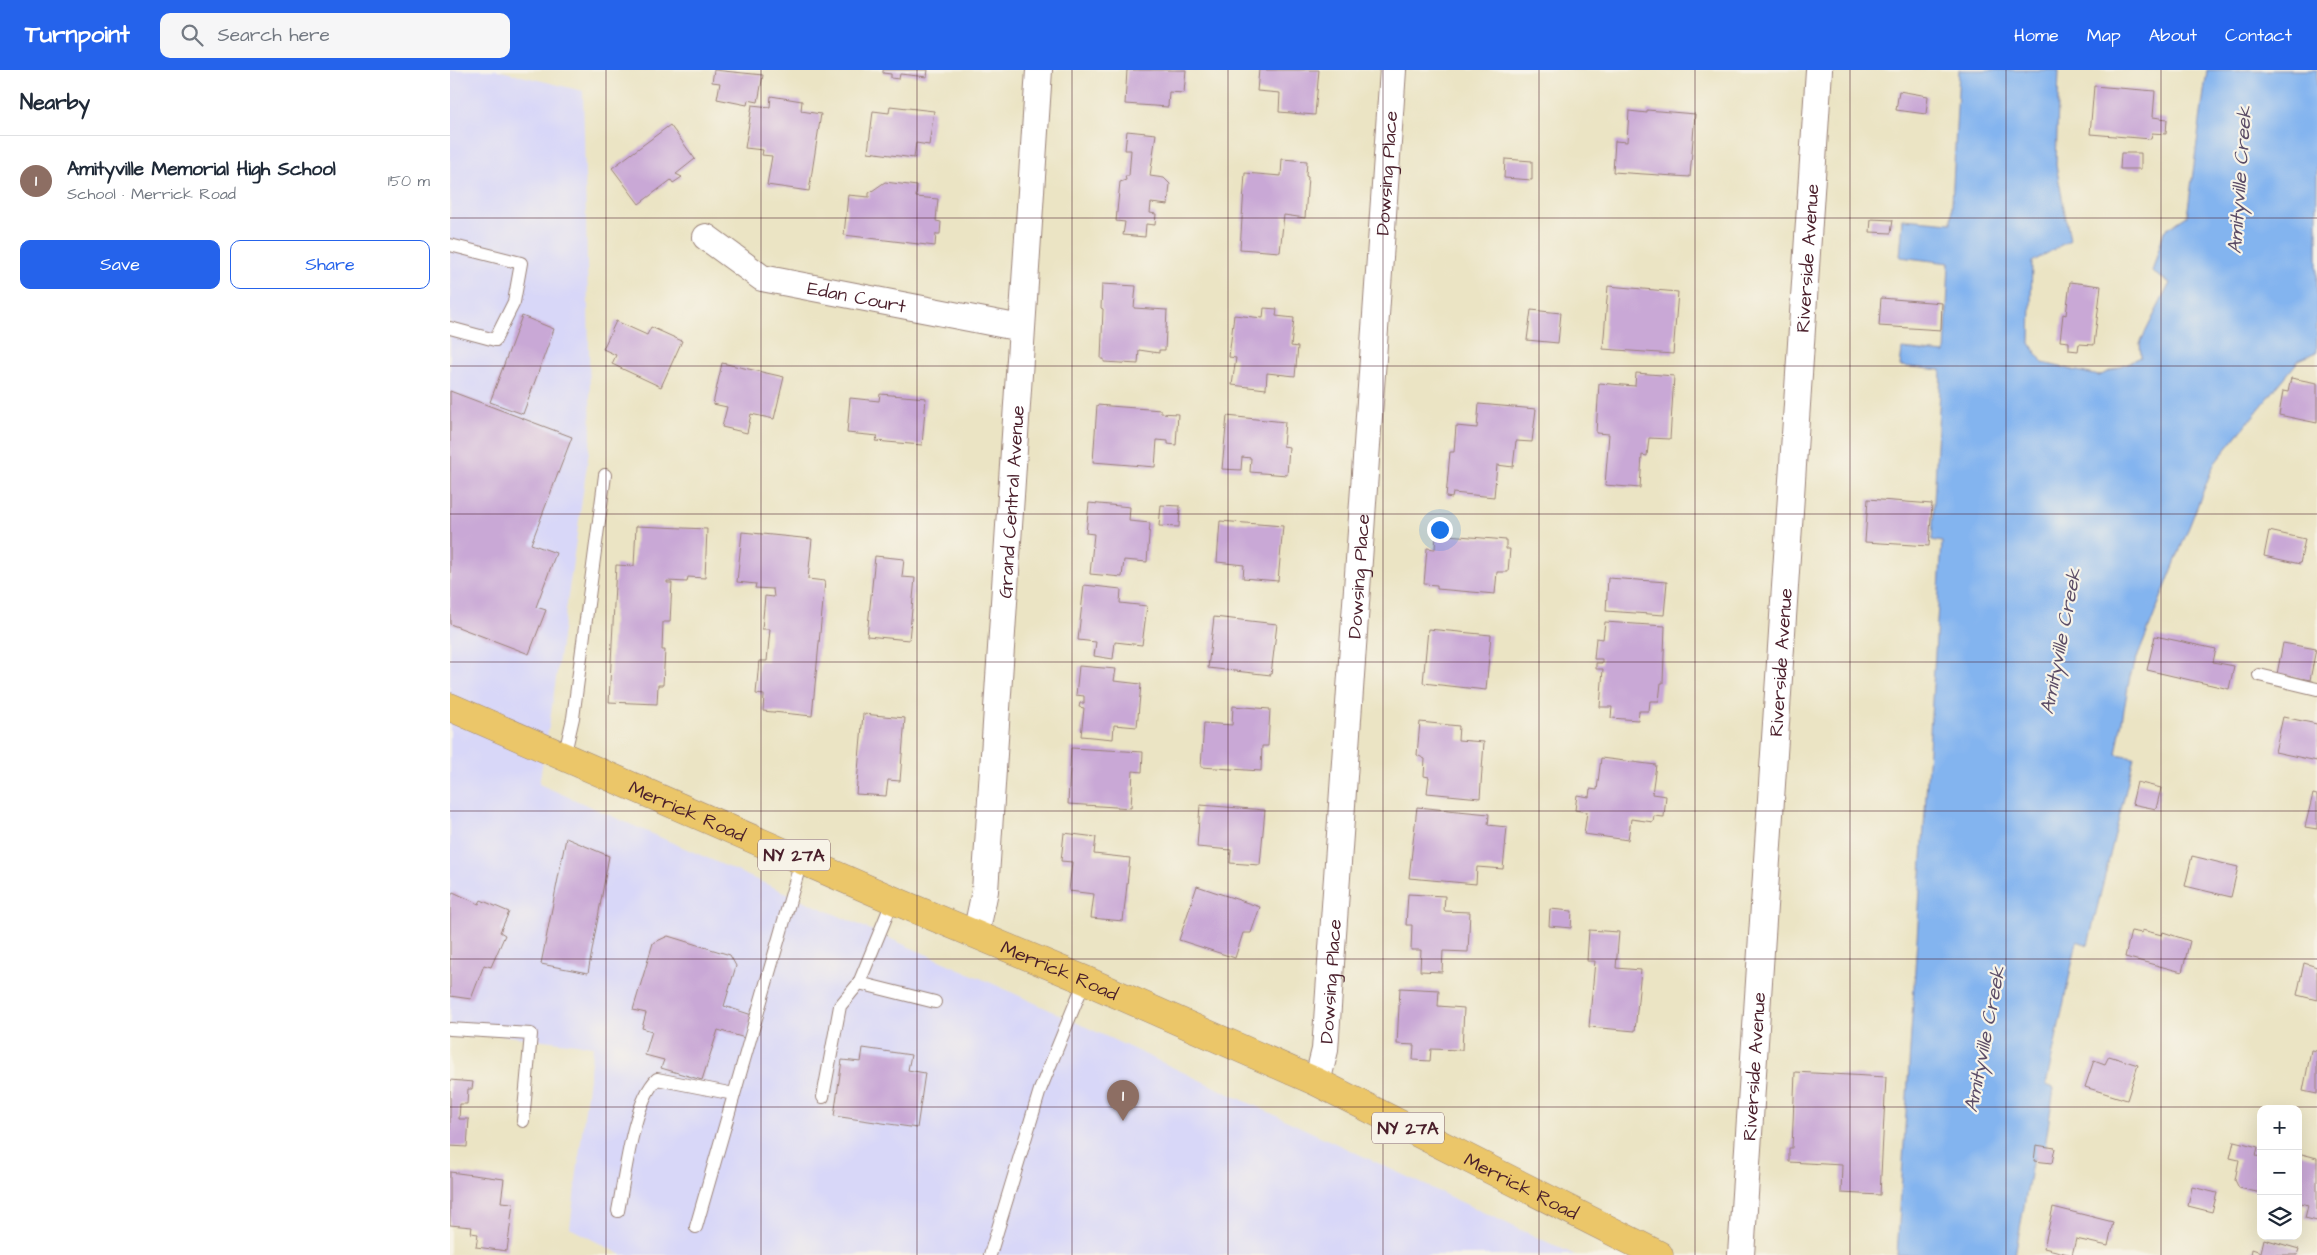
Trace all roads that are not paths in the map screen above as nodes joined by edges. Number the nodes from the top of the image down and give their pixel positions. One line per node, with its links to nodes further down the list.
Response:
1 (1039, 70): 7 (street, Grand Central Avenue)
2 (1392, 70): 20 (street, Dowsing Place)
3 (1819, 70): 28 (street, Riverside Avenue)
4 (706, 237): 7 (street, Edan Court)
5 (450, 244): 6 (lane)
6 (450, 328)
7 (1021, 328): 15 (street, Grand Central Avenue)
8 (605, 475): 12 (lane)
9 (2259, 675): 10 (lane)
10 (2317, 689)
11 (450, 707): 12 (main road, Merrick Road / NY 27A)
12 (564, 757): 13 (main road, Merrick Road / NY 27A)
13 (802, 858): 14 (main road, Merrick Road / NY 27A); 21 (lane)
14 (893, 900): 15 (main road, Merrick Road / NY 27A); 17 (lane)
15 (976, 934): 16 (main road, Merrick Road / NY 27A)
16 (1085, 980): 20 (main road, Merrick Road / NY 27A); 26 (lane)
17 (859, 983): 18 (lane); 22 (lane)
18 (935, 1002)
19 (450, 1029): 23 (lane)
20 (1317, 1082): 27 (main road, Merrick Road / NY 27A)
21 (734, 1094): 24 (lane); 25 (lane)
22 (823, 1097)
23 (523, 1121)
24 (618, 1210)
25 (696, 1227)
26 (990, 1255)
27 (1659, 1255)
28 (1741, 1255)

